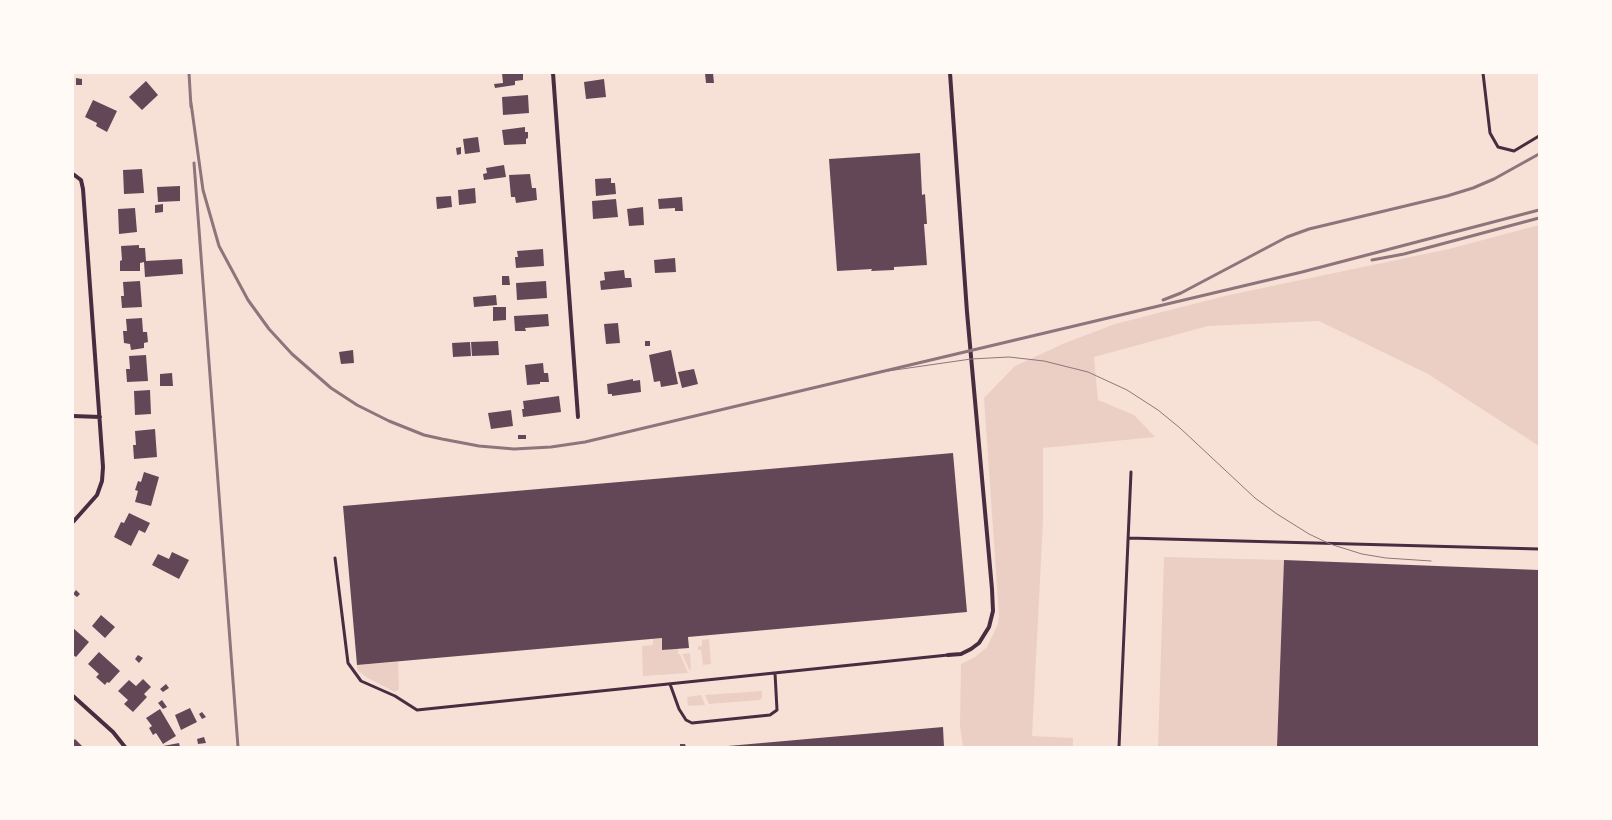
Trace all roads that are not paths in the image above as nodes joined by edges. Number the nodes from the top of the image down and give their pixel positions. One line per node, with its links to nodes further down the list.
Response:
1 (552, 73): 8 (street)
2 (950, 73): 14 (street)
3 (1483, 73): 4 (lane)
4 (1539, 136)
5 (73, 174): 7 (street)
6 (73, 416): 7 (street)
7 (100, 417): 10 (street)
8 (578, 417)
9 (1131, 472): 11 (lane)
10 (73, 522)
11 (1128, 538): 12 (lane); 19 (lane)
12 (1539, 549)
13 (335, 558): 16 (lane)
14 (948, 655): 15 (lane)
15 (775, 673): 16 (lane); 16 (lane)
16 (670, 684)
17 (73, 696): 18 (street)
18 (125, 747)
19 (1119, 747)

